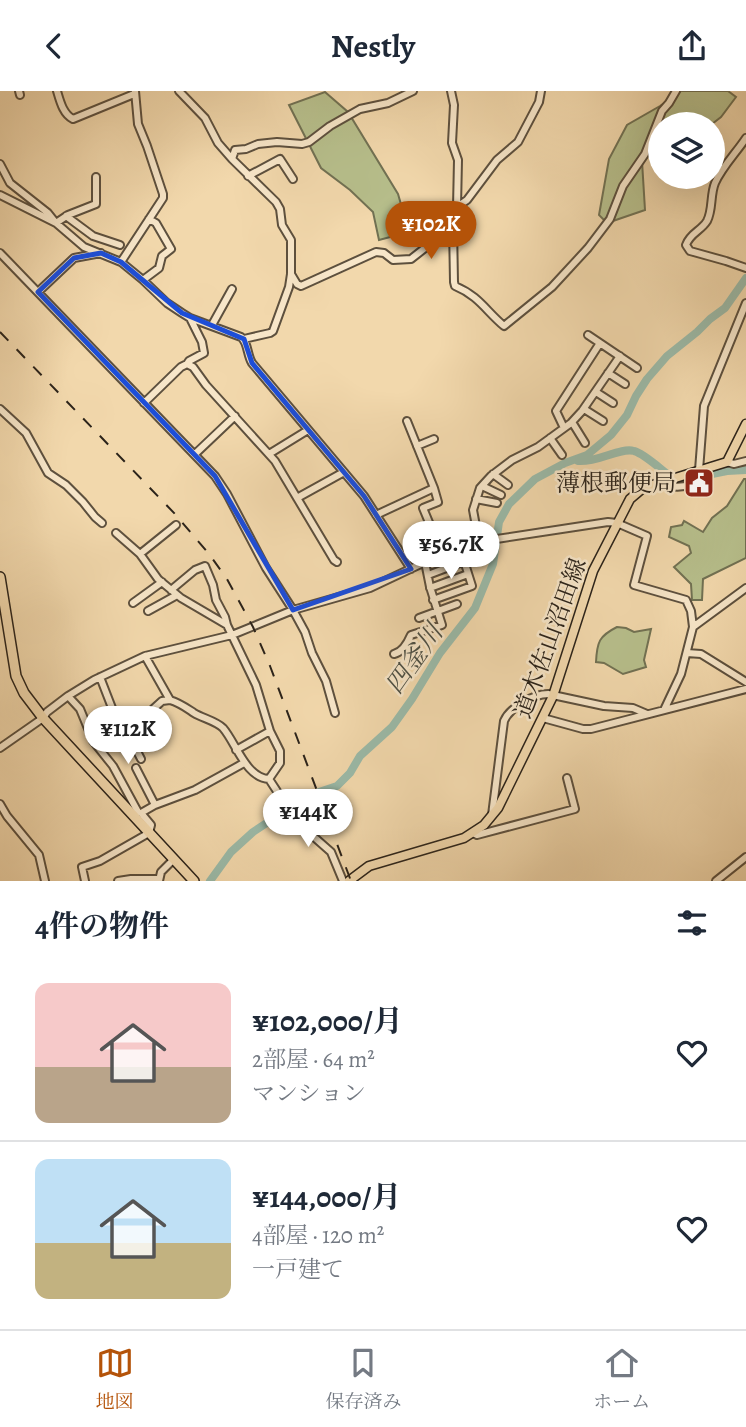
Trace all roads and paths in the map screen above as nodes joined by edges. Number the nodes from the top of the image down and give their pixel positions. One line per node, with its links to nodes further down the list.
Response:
1 (57, 91): 7 (street)
2 (179, 91): 9 (street)
3 (413, 91): 9 (street)
4 (451, 91): 15 (street)
5 (541, 91): 15 (street)
6 (676, 91): 19 (street)
7 (134, 92): 17 (street)
8 (746, 138): 24 (street)
9 (232, 159): 11 (street)
10 (0, 164): 18 (street)
11 (247, 176): 13 (street); 25 (street)
12 (96, 177): 16 (street)
13 (293, 179)
14 (0, 195): 18 (street)
15 (457, 207): 19 (street)
16 (66, 216): 18 (street); 20 (street)
17 (149, 219): 23 (street); 26 (street)
18 (56, 223): 22 (street)
19 (453, 226): 25 (street)
20 (120, 245)
21 (0, 253): 28 (street)
22 (101, 253): 23 (street); 28 (street)
23 (121, 262): 26 (street)
24 (746, 268)
25 (292, 274): 33 (street)
26 (143, 280): 30 (street)
27 (232, 289): 31 (street)
28 (38, 292): 41 (street)
29 (746, 303): 62 (street)
30 (190, 318): 31 (street); 36 (street)
31 (212, 325): 33 (street)
32 (588, 335): 34 (street)
33 (244, 339): 51 (street)
34 (600, 343): 35 (street); 50 (street)
35 (620, 356): 37 (street); 38 (street)
36 (187, 364): 41 (street); 45 (street)
37 (637, 367)
38 (608, 373): 39 (street); 40 (street)
39 (625, 384)
40 (596, 391): 42 (street); 44 (street)
41 (144, 403): 56 (street)
42 (613, 403)
43 (0, 409): 73 (street)
44 (584, 409): 47 (street); 48 (street)
45 (235, 416): 56 (street); 57 (street)
46 (407, 421): 55 (street)
47 (603, 421)
48 (572, 422): 50 (street); 54 (street)
49 (746, 424): 60 (main road)
50 (564, 428): 52 (street)
51 (308, 430): 57 (street); 61 (street)
52 (550, 438): 58 (street); 63 (street)
53 (433, 439): 55 (street)
54 (585, 443)
55 (417, 446): 67 (street)
56 (195, 454): 95 (street)
57 (269, 454): 69 (street)
58 (562, 455)
59 (746, 461): 60 (street)
60 (727, 462): 62 (main road, 道木佐山沼田線)
61 (344, 472): 69 (street); 72 (street)
62 (697, 473): 64 (main road, 道木佐山沼田線); 64 (street)
63 (493, 474): 65 (street); 66 (street)
64 (669, 480): 74 (main road, 道木佐山沼田線)
65 (508, 485)
66 (482, 486): 68 (street); 70 (street)
67 (434, 488): 72 (street); 76 (street)
68 (501, 495)
69 (297, 498): 82 (street)
70 (477, 499): 71 (street); 78 (street)
71 (497, 503)
72 (376, 515): 84 (street)
73 (102, 523)
74 (617, 523): 78 (street); 101 (street); 110 (main road, 道木佐山沼田線)
75 (176, 524): 80 (street)
76 (433, 532)
77 (116, 533): 80 (street)
78 (478, 543): 79 (street)
79 (460, 548): 81 (street); 83 (street)
80 (140, 554): 88 (street)
81 (465, 561): 85 (street); 86 (street)
82 (337, 562)
83 (425, 562): 84 (street); 86 (street)
84 (411, 569): 95 (street)
85 (468, 574): 89 (street); 92 (street)
86 (428, 575): 89 (street)
87 (0, 577): 98 (highway)
88 (162, 582): 91 (street); 93 (street)
89 (430, 588): 92 (street)
90 (746, 588): 101 (street)
91 (174, 593): 96 (street); 100 (street); 100 (street)
92 (433, 600): 97 (street)
93 (133, 603)
94 (457, 604): 97 (street)
95 (293, 610): 102 (street); 114 (street)
96 (148, 611)
97 (437, 611): 99 (street); 104 (street)
98 (3, 618): 116 (highway)
99 (419, 618)
100 (227, 625): 102 (street)
101 (693, 627): 103 (street)
102 (232, 635): 105 (street); 119 (street)
103 (687, 653): 107 (street); 112 (street)
104 (394, 654)
105 (145, 656): 106 (street); 111 (street)
106 (100, 677): 109 (street); 118 (street)
107 (746, 682)
108 (746, 689): 112 (street)
109 (68, 696): 116 (street); 120 (street)
110 (553, 696): 115 (street); 117 (main road, 道木佐山沼田線); 132 (street)
111 (170, 700): 113 (street); 123 (street)
112 (664, 710): 115 (street)
113 (149, 712): 118 (street); 121 (street)
114 (335, 713)
115 (647, 714): 117 (street)
116 (43, 718): 122 (street); 133 (highway)
117 (543, 718): 132 (main road, 道木佐山沼田線)
118 (121, 725): 120 (street); 124 (street)
119 (270, 731): 123 (street); 128 (street)
120 (92, 738): 131 (street)
121 (163, 740)
122 (0, 748)
123 (236, 750): 128 (street)
124 (141, 758)
125 (242, 764): 130 (street)
126 (136, 768): 130 (street)
127 (567, 778): 134 (street)
128 (269, 779): 143 (street)
129 (0, 804): 139 (street)
130 (155, 805): 131 (street)
131 (141, 813): 133 (street)
132 (492, 817): 134 (main road, 道木佐山沼田線)
133 (149, 833): 136 (highway); 140 (street)
134 (473, 833): 137 (main road, 道木佐山沼田線)
135 (746, 857): 144 (street)
136 (174, 859): 138 (street); 142 (highway)
137 (353, 879)
138 (159, 880): 141 (street)
139 (45, 881)
140 (85, 881)
141 (118, 881)
142 (194, 881)
143 (343, 881)
144 (716, 881)

